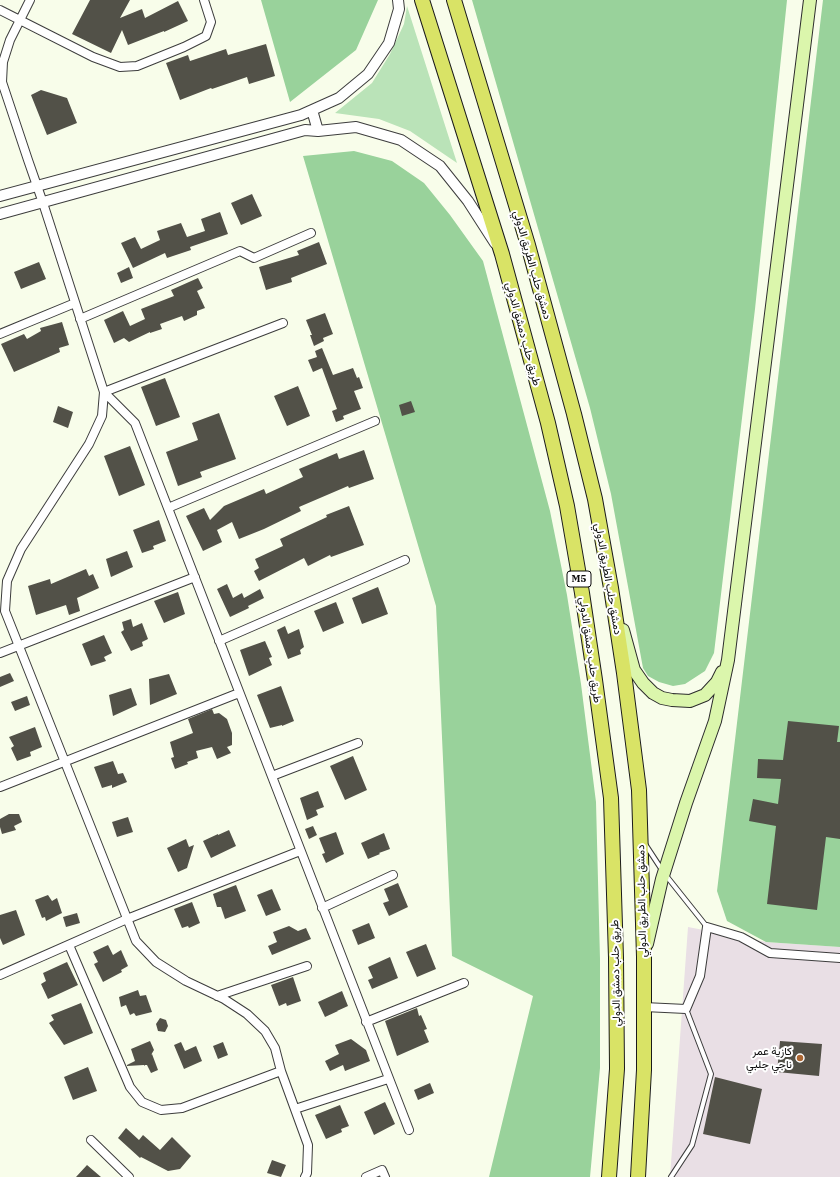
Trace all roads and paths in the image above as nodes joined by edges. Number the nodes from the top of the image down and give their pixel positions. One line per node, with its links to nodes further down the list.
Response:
1 (30, 0): 8 (street)
2 (204, 0): 8 (street)
3 (398, 0): 10 (street)
4 (422, 0): 17 (highway, طريق حلب دمشق الدولي / M5)
5 (454, 0): 28 (highway, دمشق حلب الطريق الدولي / M5)
6 (810, 0): 32 (main road)
7 (0, 10): 8 (street)
8 (20, 20): 9 (street)
9 (3, 99): 12 (street)
10 (312, 110): 11 (street); 12 (street)
11 (318, 131): 14 (street); 17 (street)
12 (37, 186): 13 (street); 14 (street)
13 (0, 196)
14 (43, 203): 15 (street); 18 (street)
15 (0, 214)
16 (311, 233): 19 (street)
17 (502, 254): 64 (highway, طريق حلب دمشق الدولي / M5)
18 (75, 303): 19 (street); 21 (street)
19 (80, 319): 22 (street)
20 (283, 323): 22 (street)
21 (0, 334)
22 (104, 392): 24 (street); 27 (street)
23 (375, 421): 24 (street)
24 (168, 508): 26 (street)
25 (405, 560): 29 (street)
26 (195, 576): 29 (street); 30 (street)
27 (4, 580): 30 (street)
28 (611, 588): 32 (main road); 38 (highway, دمشق حلب الطريق الدولي / M5)
29 (219, 641): 33 (street)
30 (19, 645): 31 (street); 35 (street)
31 (0, 653)
32 (728, 660): 40 (main road)
33 (239, 692): 35 (street); 36 (street)
34 (358, 743): 36 (street)
35 (65, 762): 37 (street); 43 (street)
36 (272, 776): 39 (street)
37 (0, 787)
38 (640, 836): 40 (lane); 46 (highway, دمشق حلب الطريق الدولي / M5)
39 (300, 851): 42 (street); 43 (street)
40 (664, 873): 44 (lane); 46 (main road)
41 (393, 875): 42 (street)
42 (322, 908): 54 (street)
43 (127, 920): 45 (street); 51 (street)
44 (707, 928): 47 (street); 53 (street)
45 (69, 945): 49 (street); 55 (street)
46 (644, 956): 52 (highway, دمشق حلب الطريق الدولي / M5)
47 (840, 958)
48 (307, 966): 51 (street)
49 (0, 975)
50 (464, 983): 54 (street)
51 (217, 996): 55 (street)
52 (644, 1008): 53 (street); 65 (highway, دمشق حلب الطريق الدولي / M5)
53 (686, 1009): 66 (lane)
54 (366, 1022): 56 (street)
55 (281, 1072): 57 (street)
56 (388, 1079): 57 (street); 58 (street)
57 (295, 1109): 60 (street)
58 (409, 1130)
59 (91, 1140): 61 (street)
60 (308, 1176)
61 (129, 1177)
62 (366, 1177): 63 (street)
63 (385, 1177)
64 (608, 1177)
65 (638, 1177)
66 (671, 1177)

